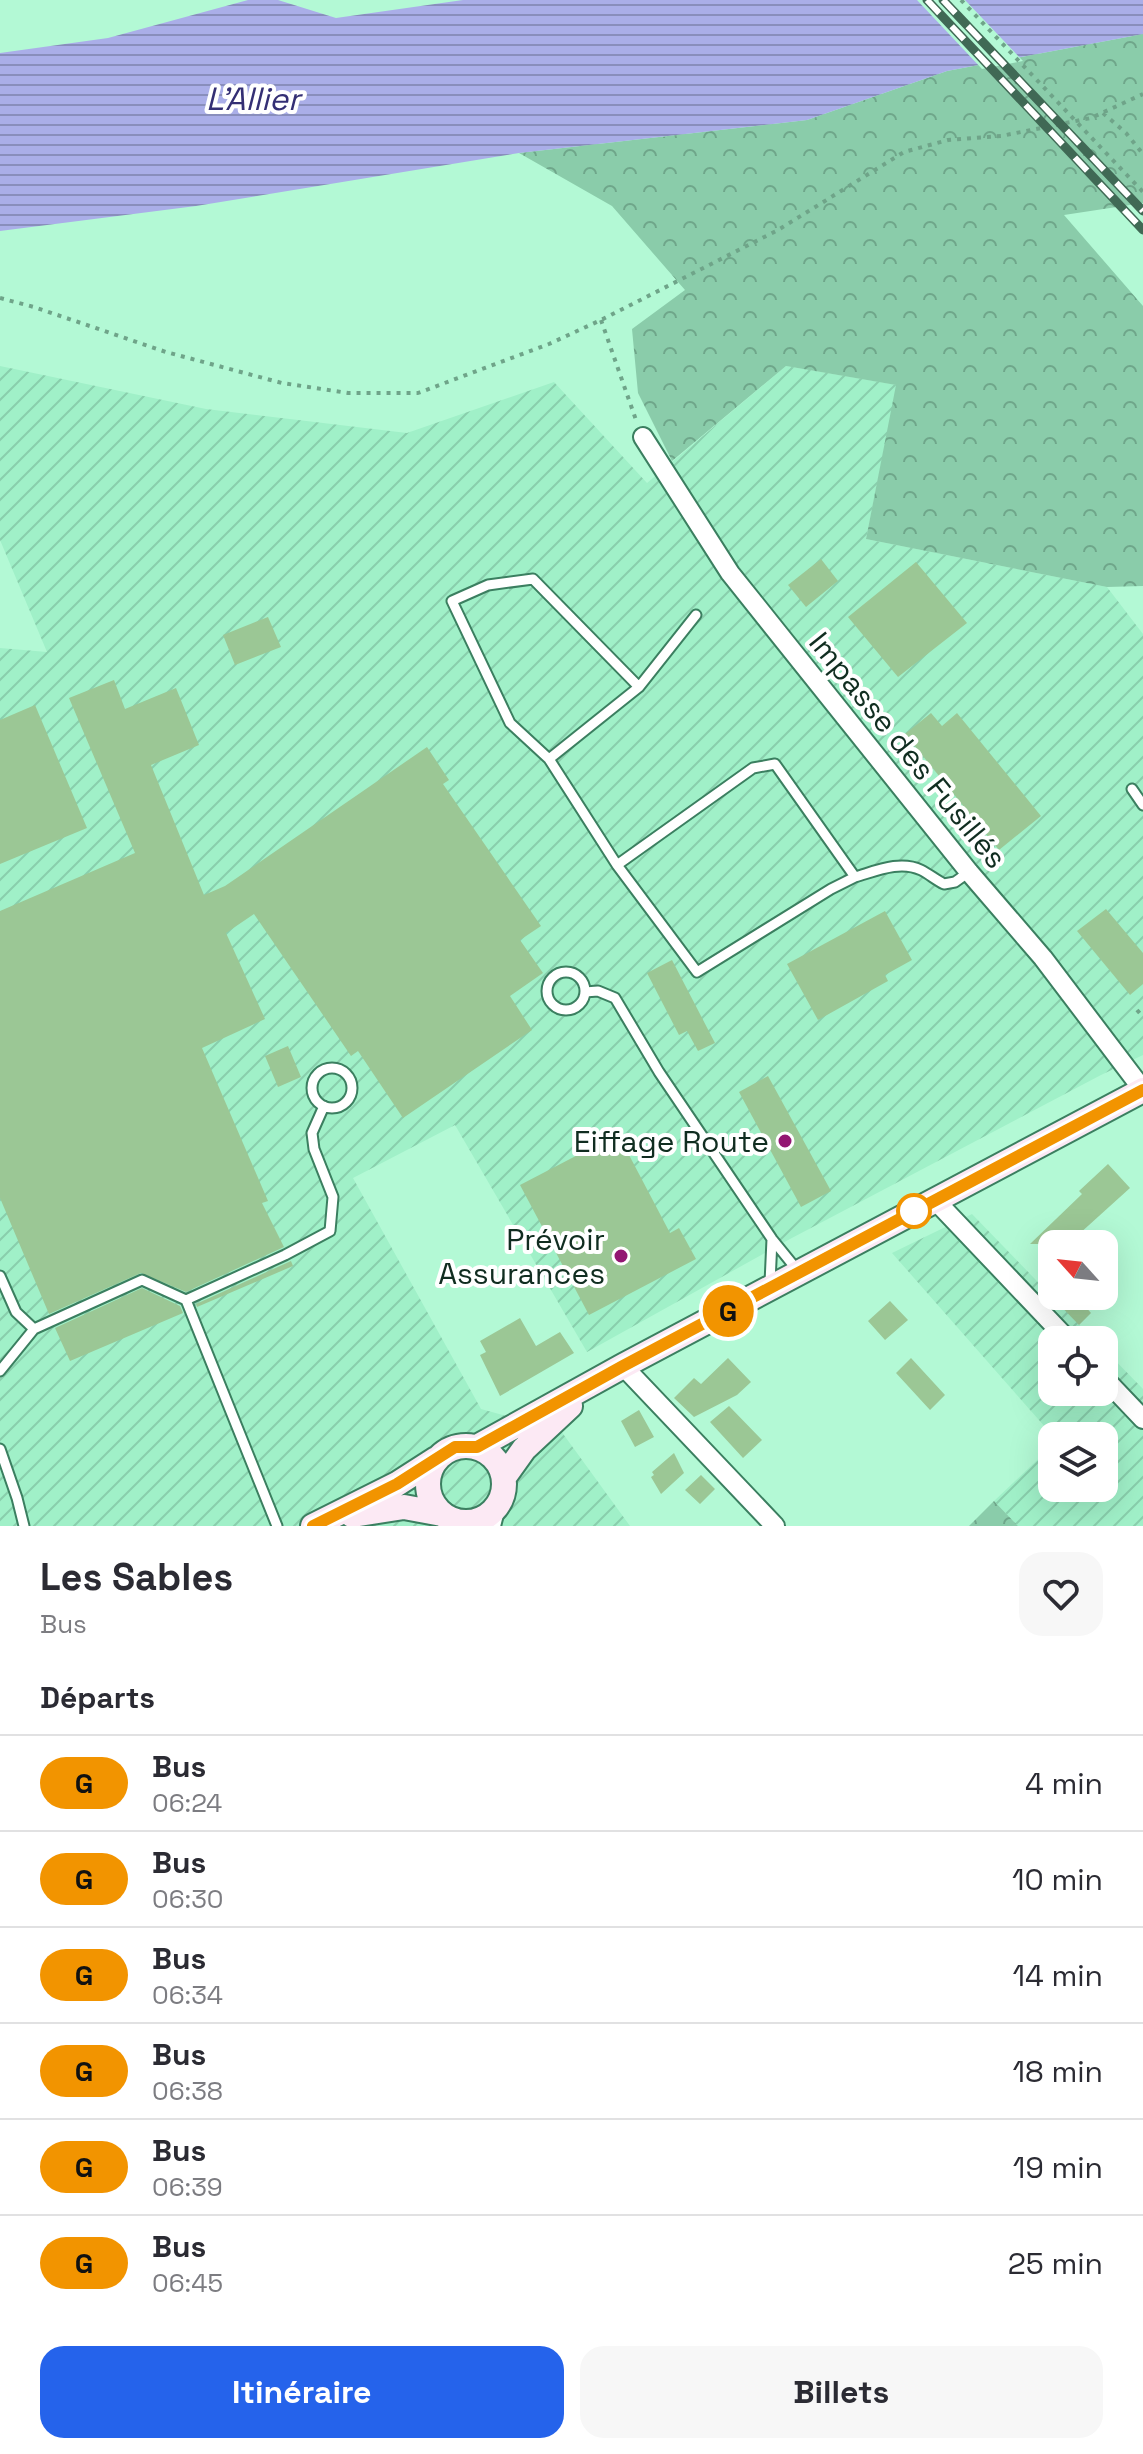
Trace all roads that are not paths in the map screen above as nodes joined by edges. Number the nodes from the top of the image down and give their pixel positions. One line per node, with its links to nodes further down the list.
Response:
1 (643, 437): 8 (street, Impasse des Fusillés)
2 (696, 615): 3 (lane)
3 (639, 687): 4 (lane); 4 (lane)
4 (549, 759): 7 (lane)
5 (1132, 789): 6 (lane)
6 (1143, 805)
7 (617, 865): 9 (lane); 9 (lane)
8 (969, 872): 9 (lane); 11 (street, Impasse des Fusillés)
9 (855, 877)
10 (585, 992): 10 (lane); 14 (lane)
11 (1143, 1090): 13 (main road)
12 (324, 1106): 12 (lane); 18 (lane)
13 (935, 1200): 15 (main road); 19 (street)
14 (772, 1239): 15 (lane); 17 (lane)
15 (800, 1273): 17 (main road)
16 (0, 1276): 20 (lane)
17 (770, 1289): 21 (main road)
18 (186, 1300): 20 (lane); 33 (lane)
19 (1055, 1326)
20 (34, 1329): 22 (lane)
21 (623, 1366): 23 (main road); 35 (street)
22 (0, 1371)
23 (598, 1380): 26 (main road); 29 (main road)
24 (1118, 1393): 25 (street)
25 (1143, 1419)
26 (477, 1447): 28 (main road); 29 (main road)
27 (0, 1449): 32 (lane)
28 (436, 1459): 31 (main road); 34 (main road)
29 (504, 1477): 30 (main road)
30 (493, 1518): 31 (main road)
31 (451, 1520): 34 (main road)
32 (24, 1526)
33 (277, 1526)
34 (316, 1526)
35 (775, 1526)

